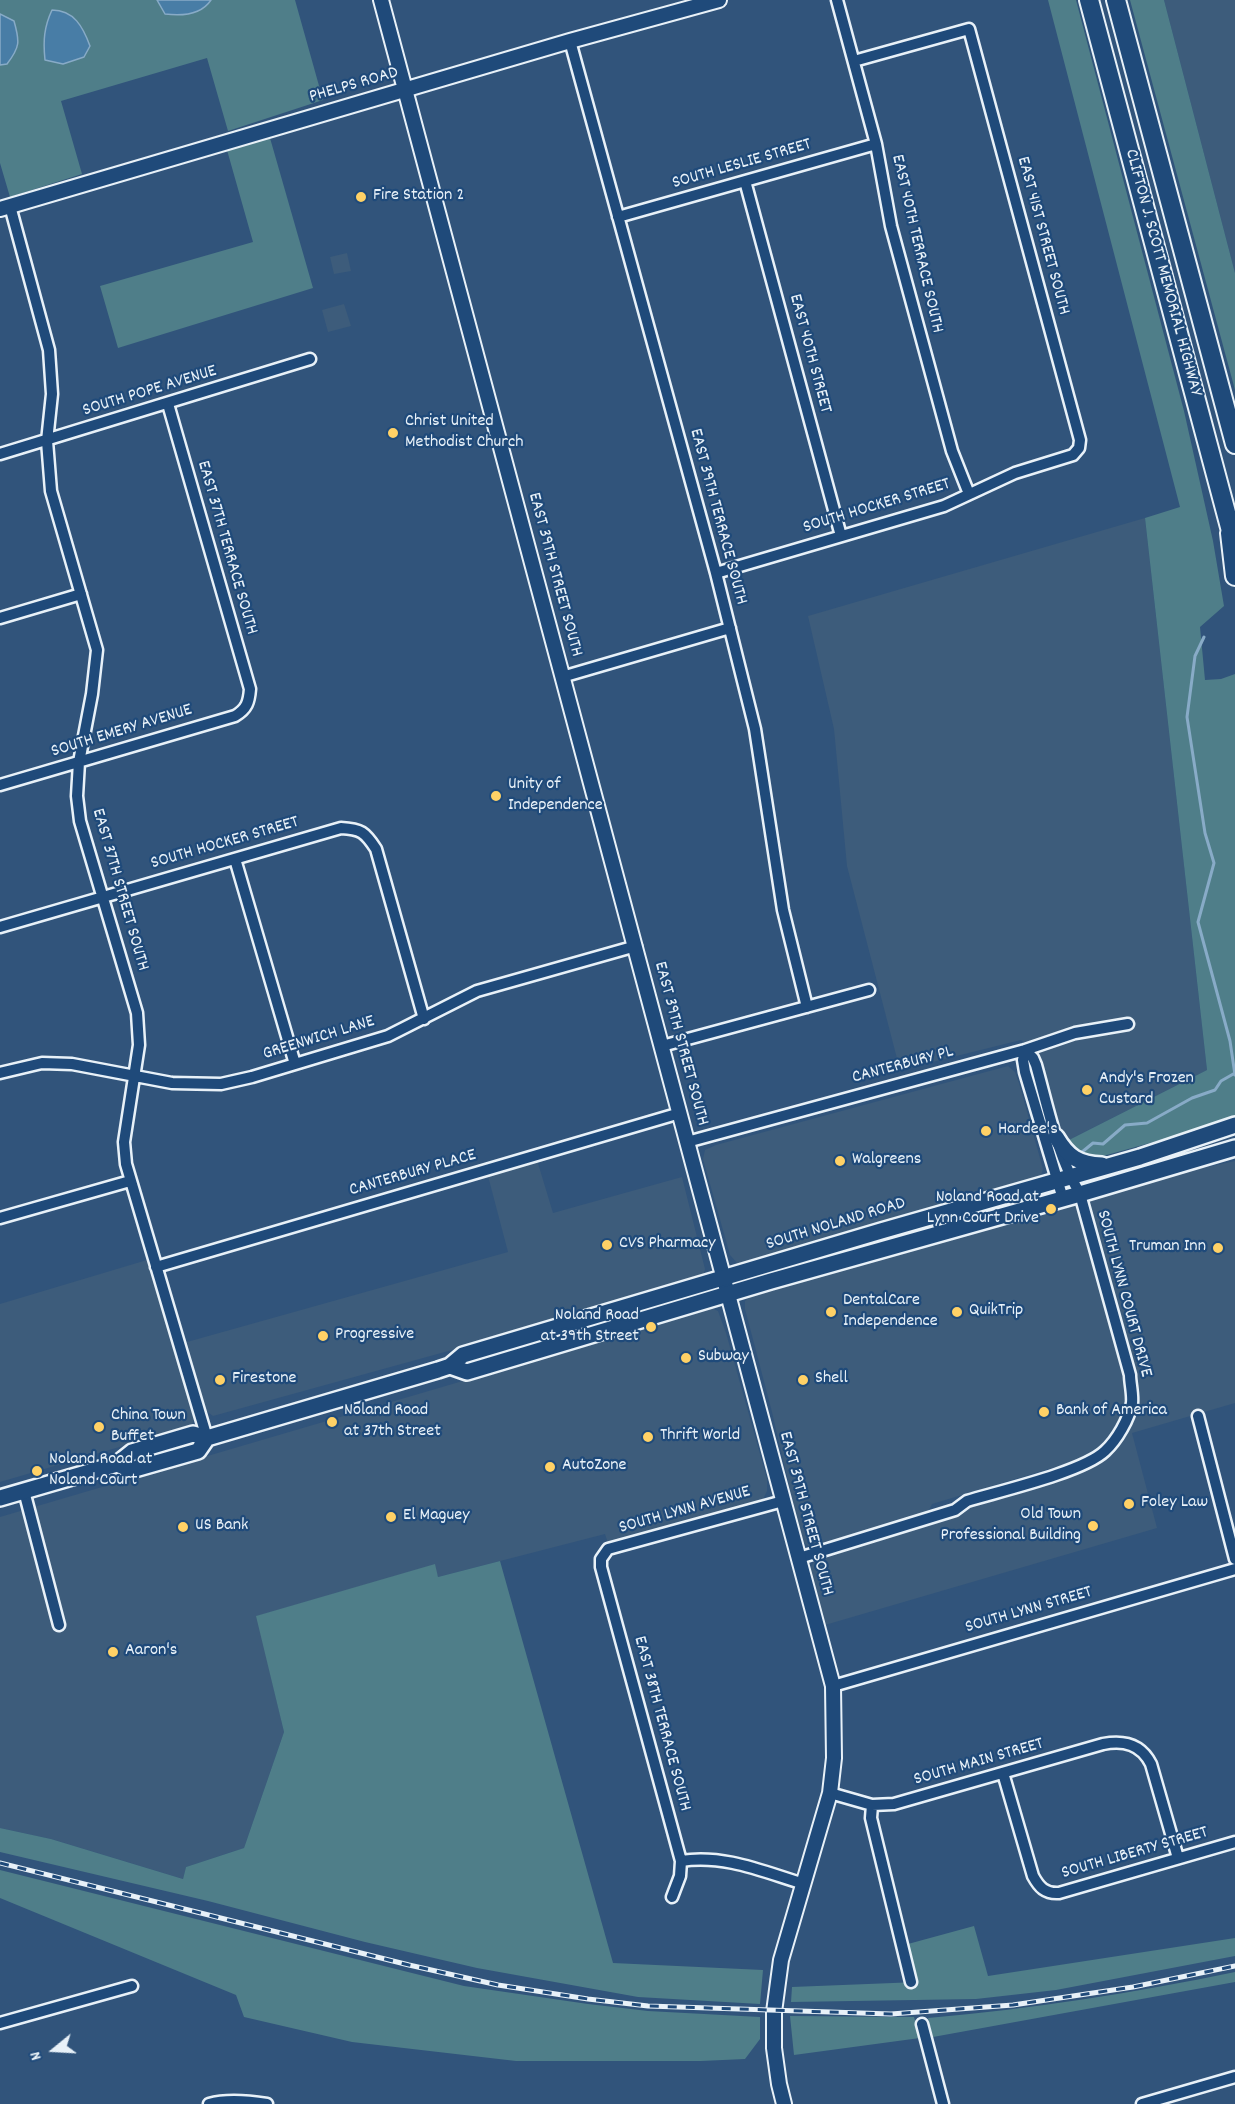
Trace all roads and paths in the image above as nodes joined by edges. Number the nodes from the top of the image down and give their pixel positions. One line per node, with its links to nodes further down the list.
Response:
1 (381, 0): 9 (main road, EAST 39TH STREET SOUTH)
2 (719, 0): 6 (main road, PHELPS ROAD)
3 (837, 0): 8 (street, EAST 40TH TERRACE SOUTH)
4 (1089, 0): 21 (highway, CLIFTON J. SCOTT MEMORIAL HIGHWAY)
5 (1116, 0): 17 (highway, CLIFTON J. SCOTT MEMORIAL HIGHWAY)
6 (699, 2): 7 (main road, PHELPS ROAD)
7 (570, 41): 9 (main road, PHELPS ROAD); 13 (street, EAST 39TH TERRACE SOUTH)
8 (854, 61): 10 (street, EAST 40TH TERRACE SOUTH); 18 (street, EAST 41ST STREET SOUTH)
9 (406, 90): 12 (main road, PHELPS ROAD); 29 (main road, EAST 39TH STREET SOUTH)
10 (876, 144): 11 (street, SOUTH LESLIE STREET); 20 (street, EAST 40TH TERRACE SOUTH)
11 (745, 181): 13 (street, SOUTH LESLIE STREET); 22 (street, EAST 40TH STREET)
12 (5, 208): 16 (street, EAST 37TH STREET SOUTH)
13 (618, 218): 24 (street, EAST 39TH TERRACE SOUTH)
14 (310, 359): 15 (street, SOUTH POPE AVENUE)
15 (168, 404): 16 (street, SOUTH POPE AVENUE); 30 (street, EAST 37TH TERRACE SOUTH)
16 (47, 441): 19 (street, SOUTH POPE AVENUE); 26 (street, EAST 37TH STREET SOUTH)
17 (1235, 444)
18 (1078, 451): 20 (street, SOUTH HOCKER STREET)
19 (0, 454)
20 (969, 494): 22 (street, SOUTH HOCKER STREET)
21 (1230, 526): 23 (highway, CLIFTON J. SCOTT MEMORIAL HIGHWAY); 25 (highway)
22 (842, 536): 24 (street, SOUTH HOCKER STREET)
23 (1235, 546)
24 (716, 573): 28 (street, EAST 39TH TERRACE SOUTH)
25 (1235, 576)
26 (81, 594): 27 (street); 31 (street, EAST 37TH STREET SOUTH)
27 (0, 618)
28 (730, 628): 29 (street); 38 (street, EAST 39TH TERRACE SOUTH)
29 (562, 677): 36 (main road, EAST 39TH STREET SOUTH)
30 (249, 702): 31 (street, SOUTH EMERY AVENUE)
31 (79, 762): 32 (street, SOUTH EMERY AVENUE); 34 (street, EAST 37TH STREET SOUTH)
32 (0, 785)
33 (235, 859): 34 (street, SOUTH HOCKER STREET); 39 (street, SOUTH HOCKER STREET); 43 (street)
34 (103, 897): 35 (street, SOUTH HOCKER STREET); 45 (street, EAST 37TH STREET SOUTH)
35 (0, 927)
36 (636, 946): 39 (street, GREENWICH LANE); 41 (main road, EAST 39TH STREET SOUTH)
37 (869, 990): 38 (street)
38 (807, 1007): 41 (street)
39 (424, 1018): 43 (street, GREENWICH LANE)
40 (1128, 1024): 42 (street, CANTERBURY PL)
41 (662, 1046): 46 (main road, EAST 39TH STREET SOUTH)
42 (1026, 1050): 48 (street, SOUTH LYNN COURT DRIVE); 49 (street, CANTERBURY PL); 52 (street, SOUTH LYNN COURT DRIVE)
43 (295, 1064): 45 (street, GREENWICH LANE)
44 (0, 1073): 45 (street, GREENWICH LANE)
45 (135, 1075): 53 (street, EAST 37TH STREET SOUTH)
46 (680, 1113): 49 (main road, EAST 39TH STREET SOUTH); 57 (street, CANTERBURY PLACE)
47 (1235, 1125): 51 (main road, SOUTH NOLAND ROAD)
48 (1056, 1137): 51 (main road); 52 (street, SOUTH LYNN COURT DRIVE)
49 (687, 1142): 58 (main road, EAST 39TH STREET SOUTH)
50 (1235, 1148): 54 (main road, SOUTH NOLAND ROAD)
51 (1108, 1166): 52 (main road, SOUTH NOLAND ROAD)
52 (1064, 1179): 54 (street, SOUTH LYNN COURT DRIVE); 55 (street, SOUTH LYNN COURT DRIVE); 58 (main road, SOUTH NOLAND ROAD)
53 (130, 1181): 56 (street); 57 (street, EAST 37TH STREET SOUTH)
54 (1080, 1194): 55 (main road, SOUTH NOLAND ROAD); 68 (street, SOUTH LYNN COURT DRIVE)
55 (1063, 1199): 59 (main road, SOUTH NOLAND ROAD)
56 (0, 1218)
57 (156, 1267): 64 (street, EAST 37TH STREET SOUTH)
58 (724, 1279): 59 (main road, EAST 39TH STREET SOUTH); 60 (main road, SOUTH NOLAND ROAD)
59 (728, 1295): 61 (main road, SOUTH NOLAND ROAD); 67 (main road, EAST 39TH STREET SOUTH)
60 (590, 1318): 61 (main road); 62 (main road, SOUTH NOLAND ROAD)
61 (596, 1334): 62 (main road, SOUTH NOLAND ROAD)
62 (450, 1366): 64 (main road, SOUTH NOLAND ROAD)
63 (1198, 1416): 70 (street)
64 (207, 1438): 65 (main road, SOUTH NOLAND ROAD)
65 (24, 1491): 66 (main road, SOUTH NOLAND ROAD); 72 (street)
66 (0, 1498)
67 (783, 1501): 68 (main road, EAST 39TH STREET SOUTH); 69 (street, SOUTH LYNN AVENUE)
68 (799, 1558): 73 (main road, EAST 39TH STREET SOUTH)
69 (601, 1559): 79 (street, EAST 38TH TERRACE SOUTH)
70 (1235, 1559)
71 (1235, 1569): 73 (street, SOUTH LYNN STREET)
72 (59, 1625)
73 (833, 1686): 75 (main road, EAST 39TH STREET SOUTH)
74 (1003, 1773): 76 (street, SOUTH MAIN STREET); 78 (street, SOUTH MAIN STREET); 78 (street, SOUTH LIBERTY STREET)
75 (830, 1793): 76 (street, SOUTH MAIN STREET); 80 (main road, EAST 39TH STREET SOUTH)
76 (872, 1805): 82 (street)
77 (1235, 1842): 78 (street, SOUTH LIBERTY STREET)
78 (1178, 1858)
79 (681, 1861): 80 (street); 81 (street, EAST 38TH TERRACE SOUTH)
80 (804, 1884): 89 (main road, EAST 39TH STREET SOUTH)
81 (672, 1897)
82 (911, 1982)
83 (132, 1986): 84 (street)
84 (0, 2023)
85 (922, 2024): 90 (street)
86 (1235, 2077): 91 (street)
87 (208, 2104): 88 (street)
88 (267, 2104)
89 (784, 2104)
90 (943, 2104)
91 (1142, 2104)

